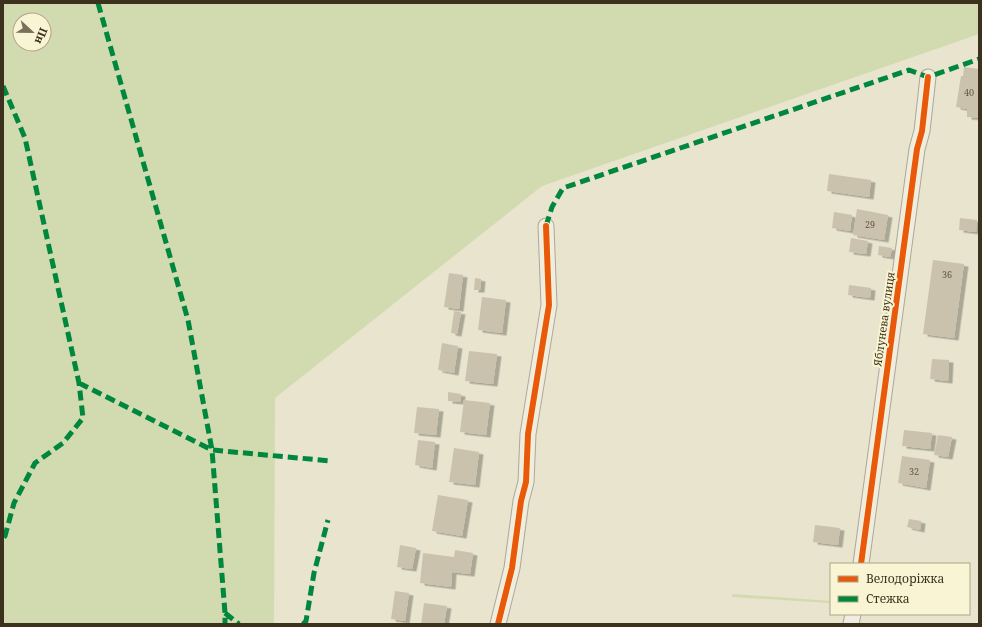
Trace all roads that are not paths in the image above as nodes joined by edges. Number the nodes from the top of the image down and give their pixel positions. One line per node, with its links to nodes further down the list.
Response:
1 (928, 77): 3 (street, Яблунева вулиця)
2 (546, 226): 4 (street)
3 (861, 563)
4 (498, 624)

